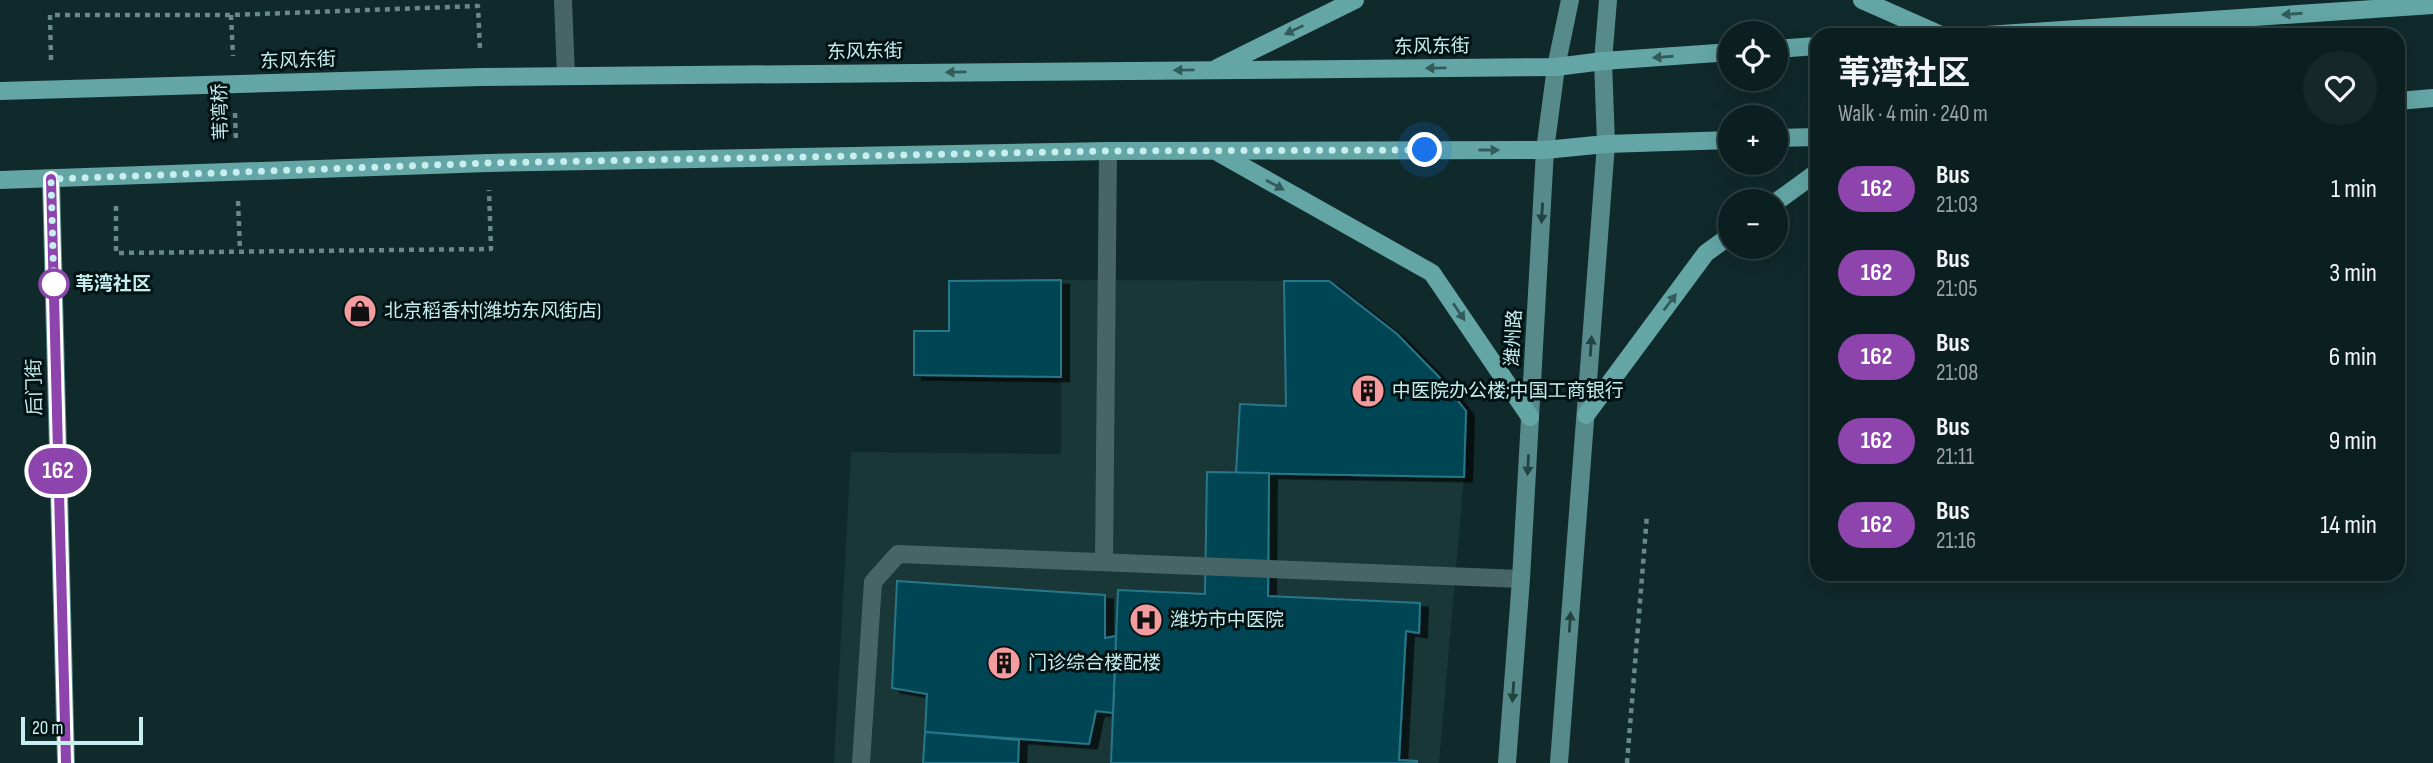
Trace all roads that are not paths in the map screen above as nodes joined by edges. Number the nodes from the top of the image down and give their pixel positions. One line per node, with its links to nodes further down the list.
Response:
1 (564, 0): 15 (street)
2 (1355, 0): 14 (main road, one-way to 14)
3 (1570, 0): 13 (main road, 潍州路)
4 (1608, 0): 12 (main road)
5 (1862, 0): 7 (main road)
6 (2433, 5): 8 (main road, one-way to 8)
7 (1925, 28)
8 (2090, 28)
9 (1810, 47): 10 (main road)
10 (1788, 48)
11 (1718, 53): 12 (main road, 东风东街, one-way to 12)
12 (1603, 61): 13 (main road, 东风东街); 22 (main road)
13 (1556, 67): 14 (main road, 东风东街, one-way to 14); 23 (main road, 潍州路)
14 (1213, 70): 15 (main road, 东风东街, one-way to 15)
15 (566, 76): 16 (main road, 东风东街)
16 (0, 90)
17 (2433, 98): 18 (main road)
18 (2405, 100)
19 (1810, 137): 20 (main road)
20 (1788, 138)
21 (1718, 140): 22 (main road)
22 (1606, 144): 23 (main road); 31 (main road, one-way to 22)
23 (1545, 150): 25 (main road, one-way to 23); 32 (main road, 潍州路, one-way to 32)
24 (1108, 151): 25 (main road); 27 (main road); 33 (street)
25 (1216, 151): 32 (main road, one-way to 32)
26 (1810, 177): 29 (main road)
27 (51, 179): 28 (main road); 35 (main road, 后门街)
28 (0, 180)
29 (1788, 193)
30 (1718, 244): 31 (main road, one-way to 30)
31 (1586, 415): 38 (main road, one-way to 31)
32 (1530, 417): 34 (main road, 潍州路, one-way to 34)
33 (1104, 562): 34 (street); 36 (street)
34 (1521, 579): 37 (main road, 潍州路, one-way to 37)
35 (66, 763)
36 (861, 763)
37 (1507, 763)
38 (1559, 763)

